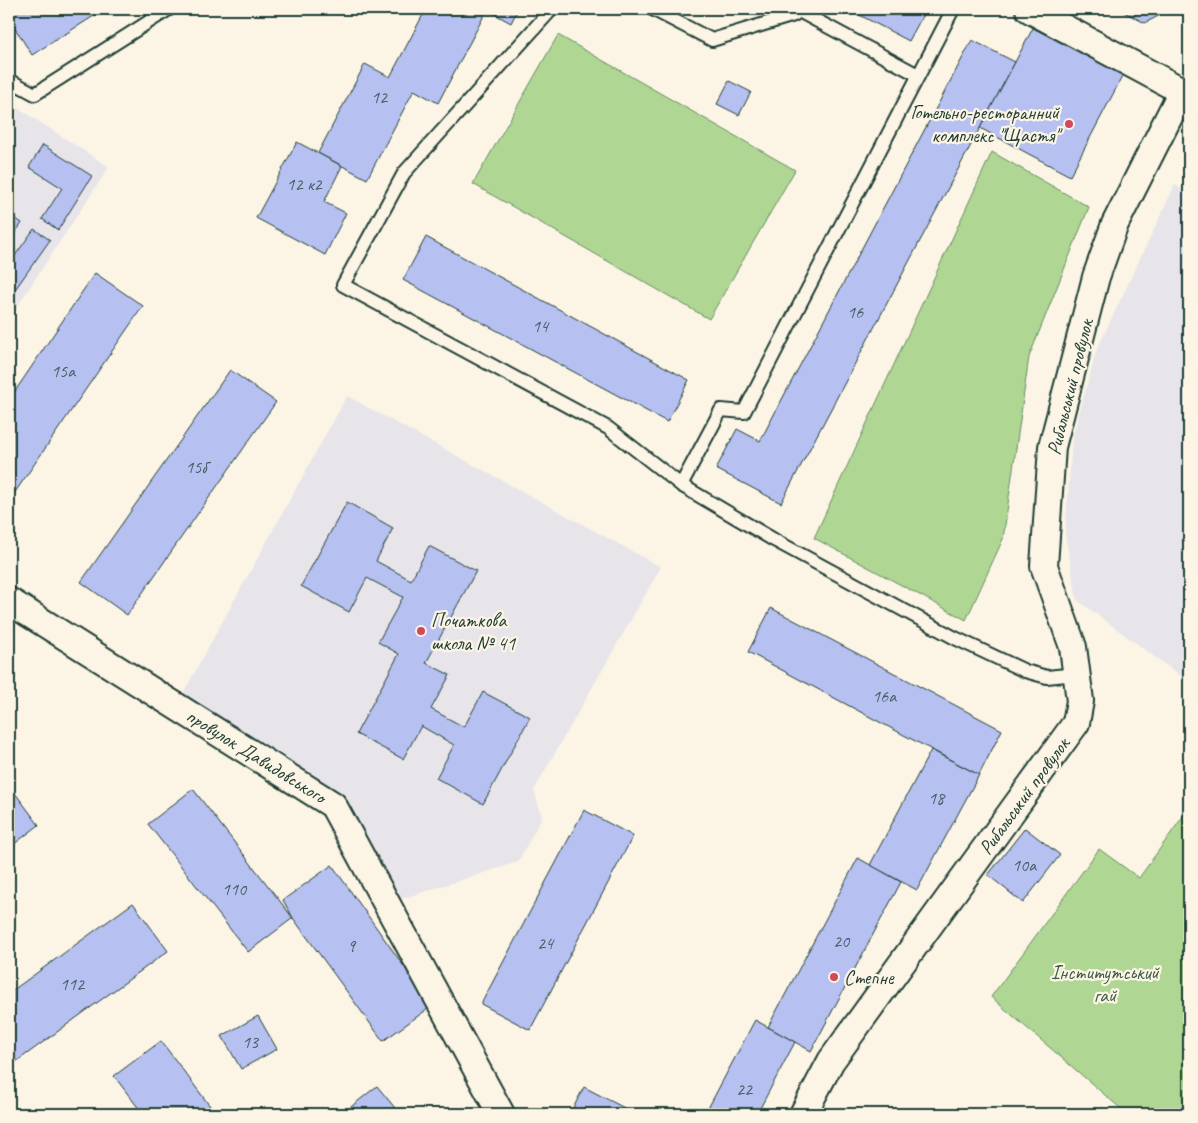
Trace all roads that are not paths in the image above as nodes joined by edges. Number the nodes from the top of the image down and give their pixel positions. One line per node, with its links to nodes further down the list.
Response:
1 (169, 9): 8 (lane)
2 (552, 9): 10 (lane)
3 (652, 9): 4 (lane)
4 (797, 9): 7 (lane)
5 (953, 9): 7 (lane)
6 (1029, 9): 9 (street, Рибальський провулок)
7 (918, 75): 10 (lane)
8 (9, 80)
9 (1186, 91): 12 (street, Рибальський провулок)
10 (681, 485): 12 (lane)
11 (9, 601): 13 (street, провулок Давидовського)
12 (1076, 674): 14 (street, Рибальський провулок)
13 (501, 1114)
14 (803, 1114)

